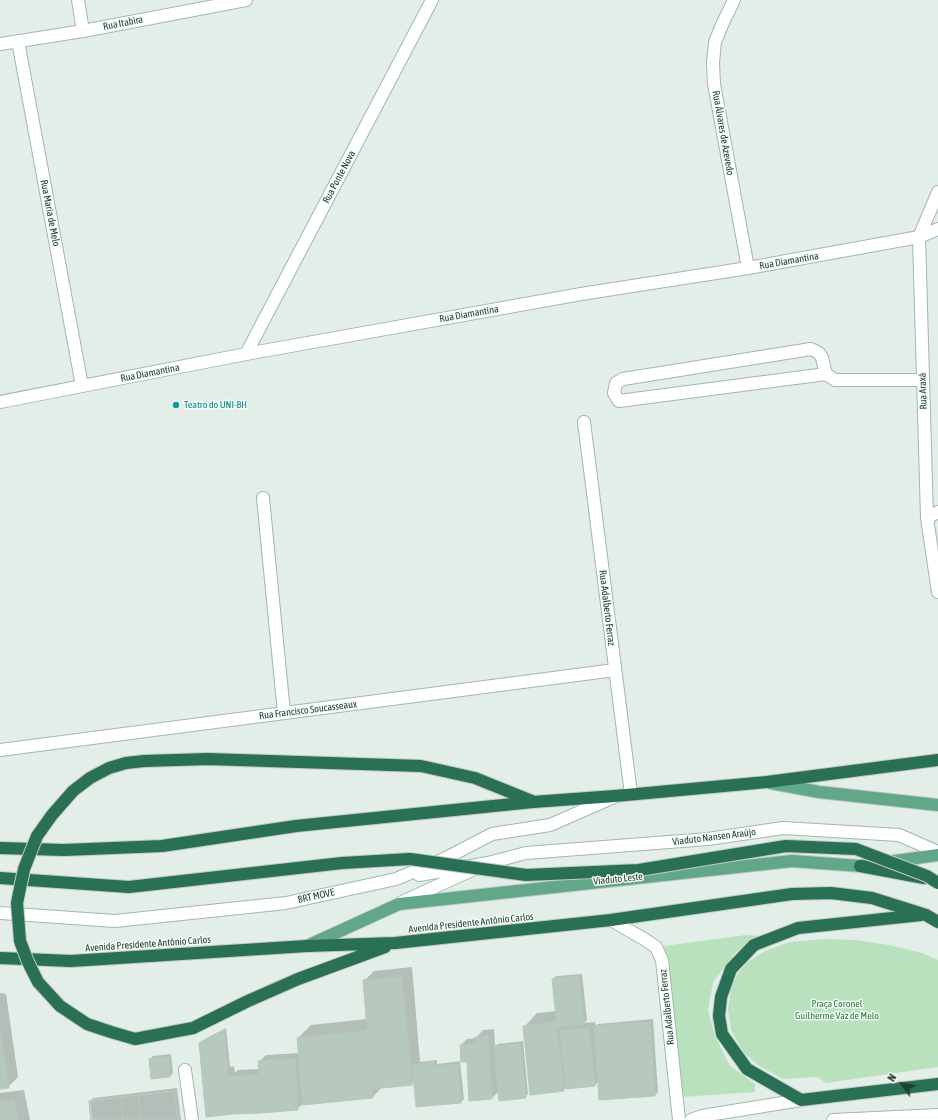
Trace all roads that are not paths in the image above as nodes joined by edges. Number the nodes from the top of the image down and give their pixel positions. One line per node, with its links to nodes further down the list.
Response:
1 (78, 0): 5 (street)
2 (246, 0): 5 (street, Rua Itabira)
3 (432, 0): 12 (street, Rua Ponte Nova)
4 (734, 0): 11 (street, Rua Álvares de Azevedo)
5 (83, 31): 6 (street, Rua Itabira)
6 (18, 41): 7 (street, Rua Itabira); 15 (street, Rua Maria de Melo)
7 (0, 44)
8 (938, 192): 10 (street, Rua Araxá)
9 (938, 229): 10 (street, Rua Diamantina)
10 (919, 237): 11 (street, Rua Diamantina); 14 (street, Rua Araxá)
11 (748, 268): 12 (street, Rua Diamantina)
12 (246, 354): 15 (street, Rua Diamantina)
13 (826, 374): 13 (street); 14 (street)
14 (923, 380): 20 (street, Rua Araxá)
15 (82, 386): 16 (street, Rua Diamantina)
16 (0, 402)
17 (584, 422): 22 (street, Rua Adalberto Ferraz)
18 (263, 498): 23 (street)
19 (938, 512): 20 (street)
20 (927, 518): 21 (street, Rua Araxá)
21 (938, 592)
22 (615, 670): 23 (street, Rua Francisco Soucasseaux); 27 (street, Rua Adalberto Ferraz)
23 (284, 713): 24 (street, Rua Francisco Soucasseaux)
24 (0, 750)
25 (938, 760): 26 (highway)
26 (766, 782): 27 (highway); 30 (main road)
27 (631, 794): 28 (highway)
28 (615, 796): 29 (highway); 37 (street, BRT MOVE)
29 (533, 802): 31 (highway); 44 (highway, bridge)
30 (938, 805)
31 (0, 848)
32 (938, 852): 34 (street, Viaduto Nansen Araújo)
33 (938, 856): 35 (main road, Viaduto Leste)
34 (488, 863): 37 (street, Viaduto Nansen Araújo); 39 (street, Viaduto Nansen Araújo)
35 (860, 866): 38 (highway); 39 (main road, Viaduto Leste)
36 (0, 878): 38 (highway, bridge)
37 (396, 879): 40 (street, BRT MOVE)
38 (938, 882)
39 (399, 904): 45 (main road, Viaduto Leste)
40 (0, 913)
41 (926, 915): 42 (highway, Avenida Presidente Antônio Carlos); 43 (highway, Avenida Presidente Antônio Carlos); 49 (highway)
42 (611, 920): 44 (highway, Avenida Presidente Antônio Carlos); 52 (street, Rua Adalberto Ferraz)
43 (938, 922)
44 (395, 943): 45 (highway, Avenida Presidente Antônio Carlos)
45 (307, 946): 46 (highway, Avenida Presidente Antônio Carlos)
46 (0, 958)
47 (185, 1070): 51 (street)
48 (938, 1084): 49 (highway)
49 (801, 1100): 53 (street)
50 (938, 1115): 54 (street)
51 (192, 1120)
52 (679, 1120)
53 (691, 1120)
54 (833, 1120)

